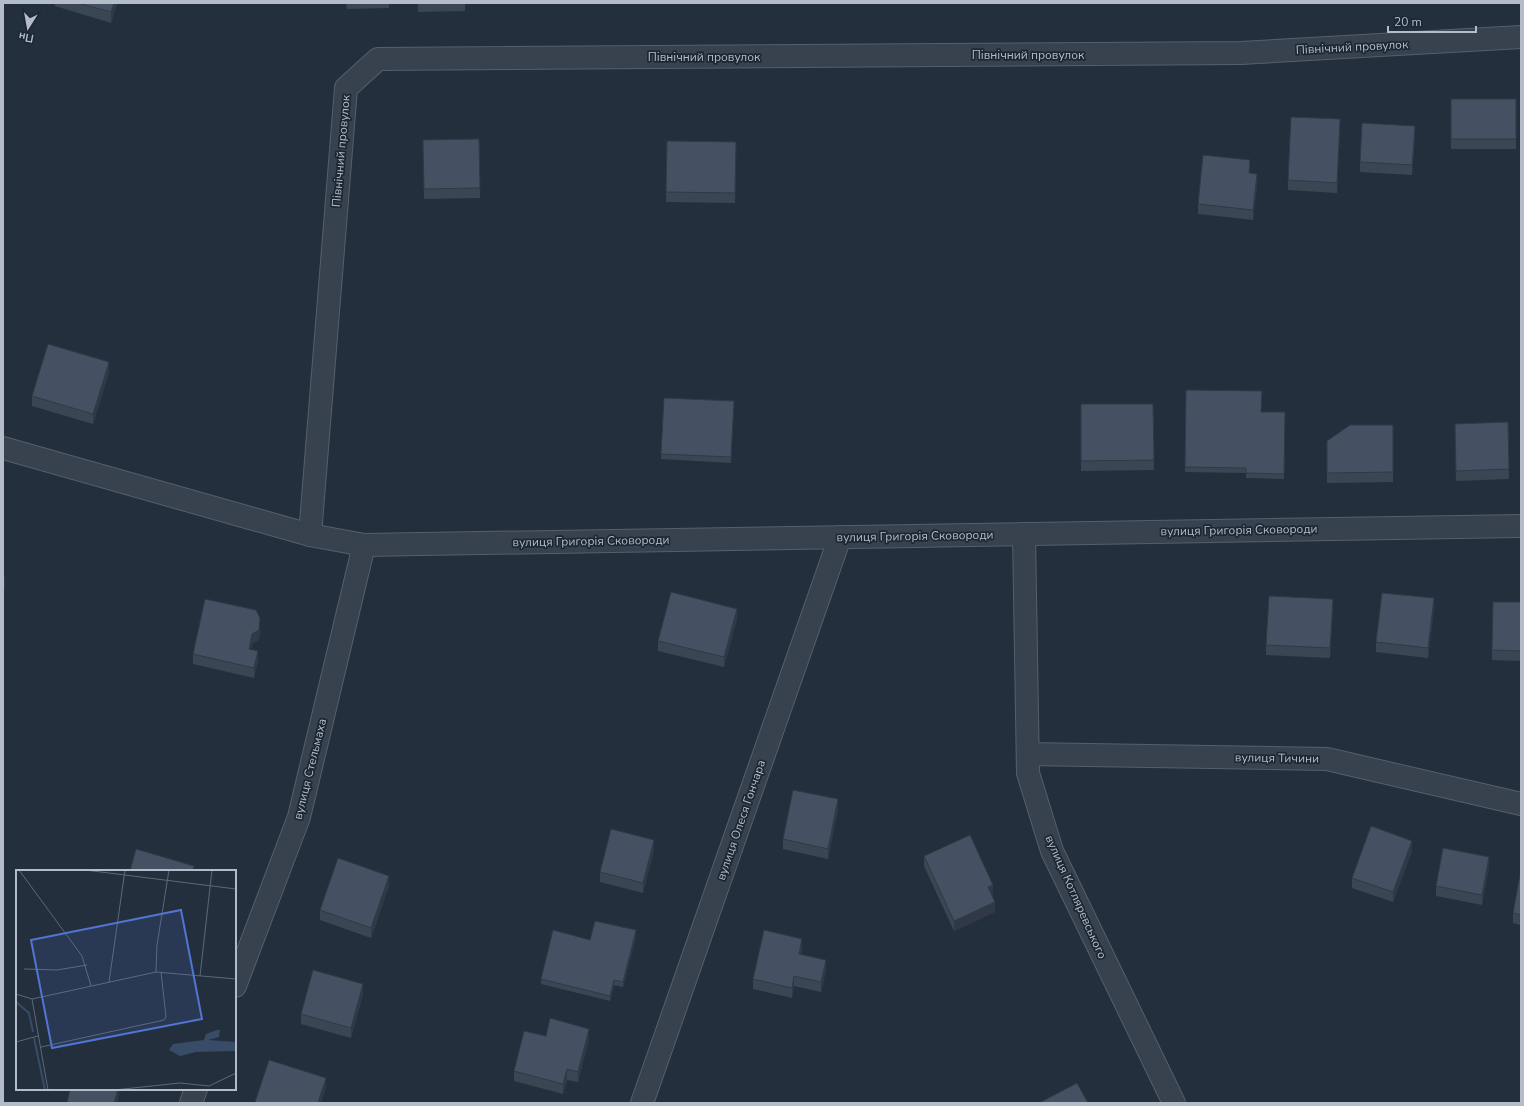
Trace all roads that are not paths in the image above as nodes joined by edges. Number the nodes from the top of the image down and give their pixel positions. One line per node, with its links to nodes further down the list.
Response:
1 (1521, 37): 5 (street, Північний провулок)
2 (3, 448): 5 (street, вулиця Григорія Сковороди)
3 (1521, 526): 4 (street, вулиця Григорія Сковороди)
4 (1024, 534): 6 (street, вулиця Григорія Сковороди); 8 (street, вулиця Котляревського)
5 (310, 535): 7 (street, вулиця Григорія Сковороди)
6 (840, 537): 7 (street, вулиця Григорія Сковороди); 13 (street, вулиця Олеся Гончара)
7 (364, 545): 10 (street, вулиця Стельмаха)
8 (1028, 754): 9 (street, вулиця Тичини); 14 (street, вулиця Котляревського)
9 (1521, 804)
10 (236, 983)
11 (196, 1090): 12 (street)
12 (191, 1103)
13 (642, 1103)
14 (1174, 1103)

